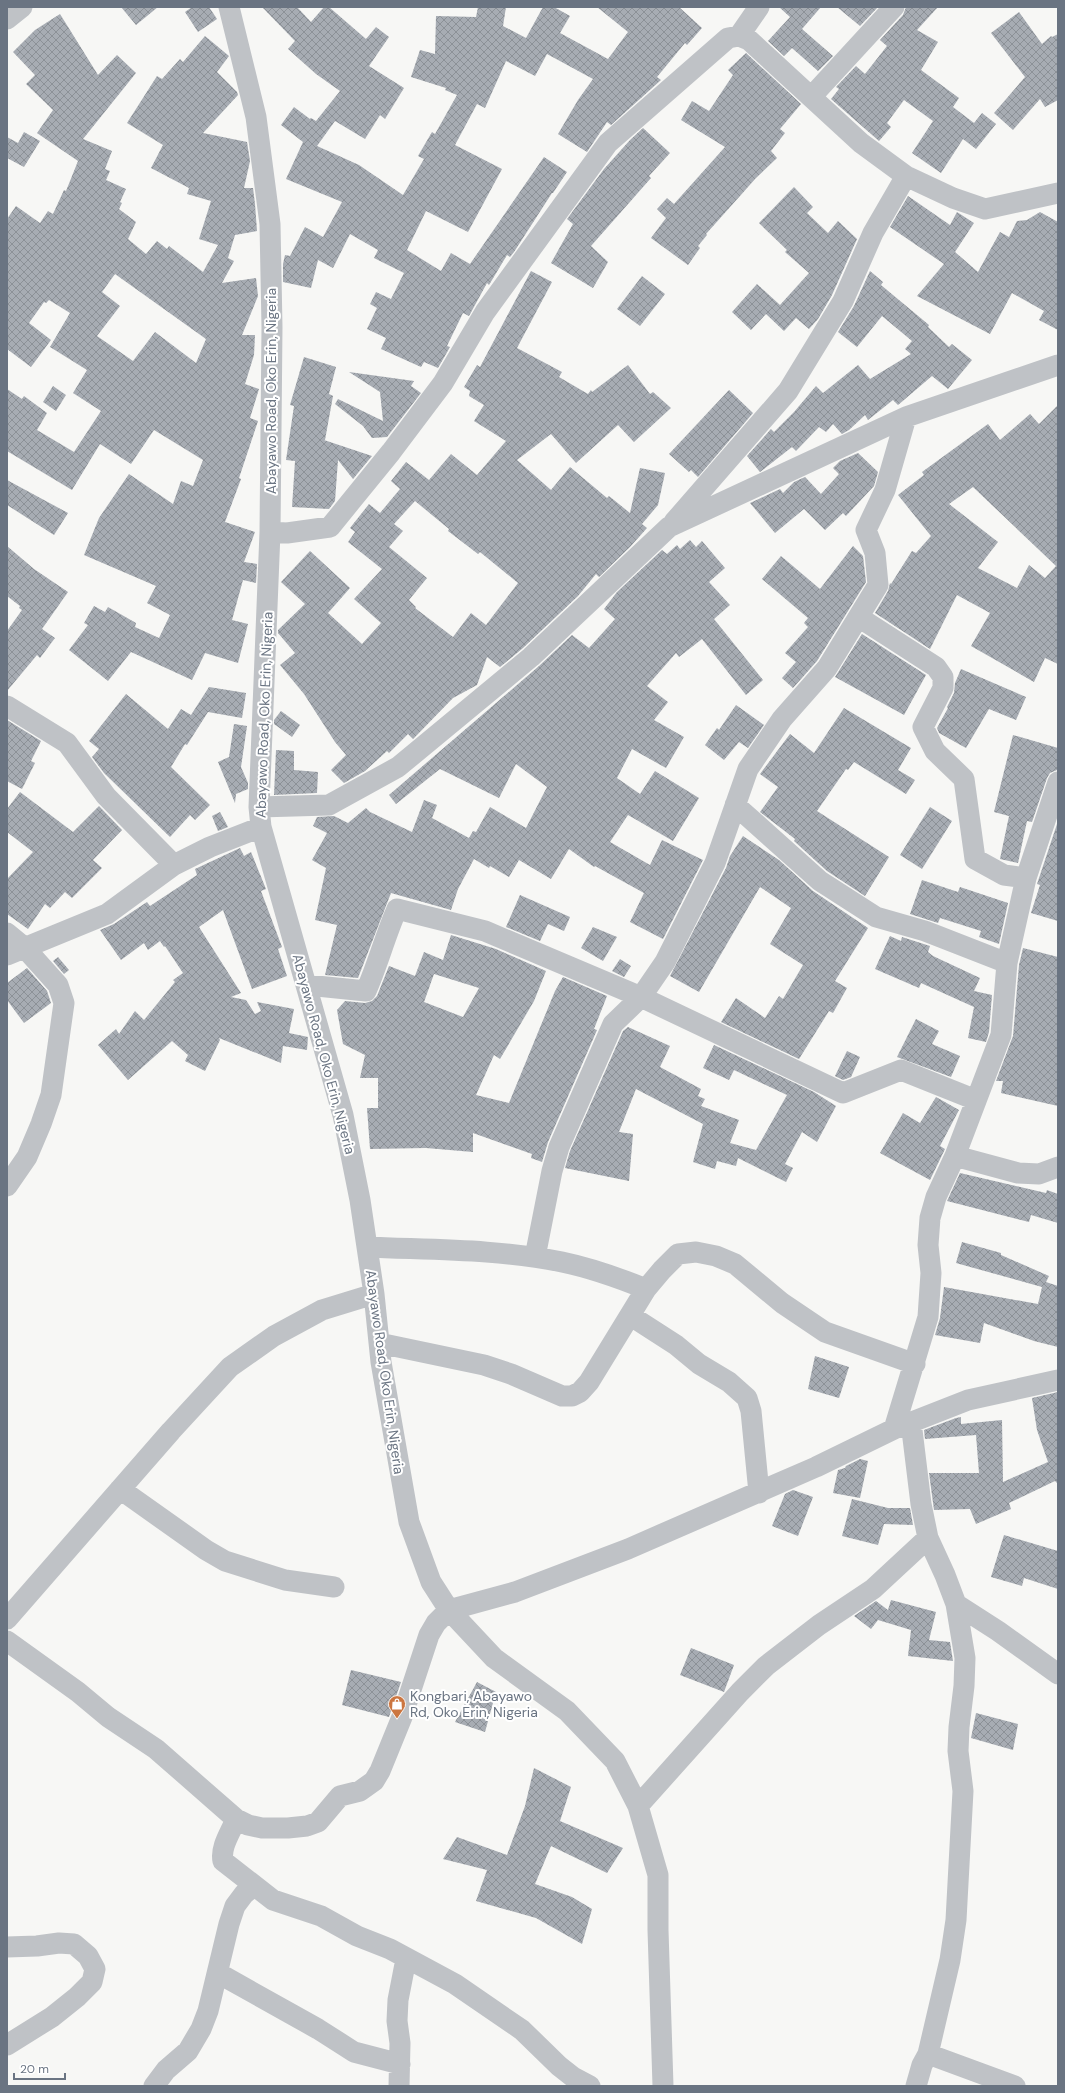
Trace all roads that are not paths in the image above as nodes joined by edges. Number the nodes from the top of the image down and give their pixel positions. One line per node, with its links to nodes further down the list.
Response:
1 (22, 7): 5 (street)
2 (229, 7): 13 (street, Abayawo Road, Oko Erin, Nigeria)
3 (759, 7): 6 (street)
4 (894, 7): 7 (street)
5 (7, 20)
6 (739, 36): 7 (street); 13 (street)
7 (812, 96): 8 (street)
8 (906, 176): 9 (street); 12 (street)
9 (1058, 193)
10 (1058, 365): 11 (street)
11 (906, 417): 12 (street); 14 (street)
12 (669, 527): 18 (street)
13 (270, 532): 18 (street, Abayawo Road, Oko Erin, Nigeria)
14 (860, 618): 17 (street); 20 (street)
15 (7, 706): 19 (street)
16 (1058, 782): 20 (street)
17 (735, 805): 23 (street); 25 (street)
18 (260, 817): 19 (street); 24 (street, Abayawo Road, Oko Erin, Nigeria)
19 (174, 865): 22 (street)
20 (1026, 878): 23 (street)
21 (7, 933): 22 (street)
22 (16, 951): 29 (street)
23 (1007, 963): 26 (street)
24 (307, 985): 25 (street); 30 (street, Abayawo Road, Oko Erin, Nigeria)
25 (641, 997): 26 (street); 31 (street)
26 (976, 1100): 27 (street)
27 (955, 1156): 28 (street); 36 (street)
28 (1058, 1167)
29 (7, 1186)
30 (367, 1247): 31 (street); 33 (street, Abayawo Road, Oko Erin, Nigeria)
31 (535, 1258): 32 (street)
32 (646, 1289): 34 (street); 36 (street)
33 (374, 1294): 35 (street, Abayawo Road, Oko Erin, Nigeria); 39 (street)
34 (631, 1316): 35 (street); 40 (street)
35 (379, 1343): 44 (street, Abayawo Road, Oko Erin, Nigeria)
36 (914, 1364): 38 (street)
37 (1058, 1380): 38 (street)
38 (903, 1425): 40 (street); 41 (street)
39 (120, 1489): 42 (street); 45 (street)
40 (759, 1493): 44 (street)
41 (928, 1538): 43 (street); 48 (street)
42 (334, 1587)
43 (956, 1604): 47 (street); 55 (street)
44 (448, 1610): 48 (street, Abayawo Road, Oko Erin, Nigeria); 49 (street)
45 (7, 1619)
46 (7, 1641): 49 (street)
47 (1058, 1674)
48 (638, 1806): 60 (street, Abayawo Road, Oko Erin, Nigeria)
49 (236, 1820): 50 (street)
50 (254, 1886): 52 (street); 53 (street)
51 (7, 1947): 54 (street)
52 (406, 1958): 56 (street); 59 (street)
53 (218, 1973): 56 (street); 57 (street)
54 (7, 2045)
55 (928, 2054): 61 (street); 62 (street)
56 (400, 2064): 58 (street)
57 (154, 2086)
58 (399, 2086)
59 (590, 2086)
60 (663, 2086)
61 (916, 2086)
62 (1015, 2086)

